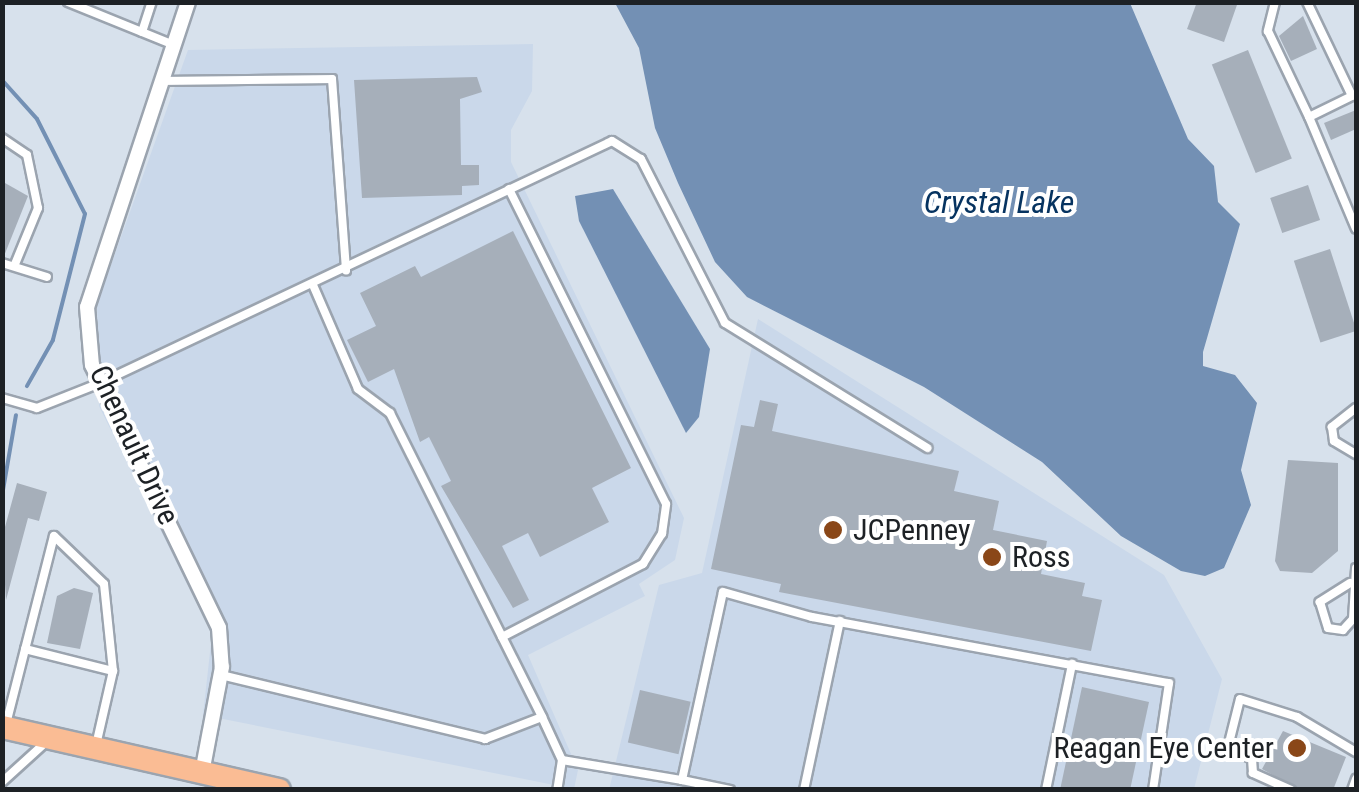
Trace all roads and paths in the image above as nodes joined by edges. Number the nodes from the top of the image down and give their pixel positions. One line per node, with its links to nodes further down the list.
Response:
1 (68, 2): 6 (lane)
2 (152, 2): 6 (lane)
3 (188, 2): 7 (street, Chenault Drive)
4 (1275, 2): 10 (lane)
5 (1307, 2): 9 (lane)
6 (142, 32): 7 (lane)
7 (174, 45): 8 (street, Chenault Drive)
8 (163, 81): 16 (lane); 19 (street, Chenault Drive)
9 (1354, 95): 10 (lane)
10 (1308, 117): 13 (lane)
11 (2, 138): 15 (lane)
12 (509, 189): 16 (lane); 22 (lane); 27 (lane)
13 (1356, 230)
14 (2, 263): 15 (lane)
15 (14, 264): 17 (lane)
16 (346, 270): 18 (lane)
17 (47, 277)
18 (314, 285): 19 (lane); 27 (lane)
19 (100, 383): 20 (lane); 31 (street, Chenault Drive)
20 (2, 398)
21 (1356, 408): 23 (lane)
22 (928, 448)
23 (1356, 454)
24 (1356, 568): 25 (lane)
25 (1350, 582): 25 (lane)
26 (840, 621): 29 (lane); 39 (lane); 45 (lane)
27 (502, 637): 32 (lane)
28 (25, 649): 30 (lane); 30 (lane); 33 (lane)
29 (1072, 664): 46 (lane); 47 (lane)
30 (113, 671): 35 (lane)
31 (220, 676): 32 (lane); 40 (street, Chenault Drive)
32 (542, 717): 37 (lane)
33 (4, 727): 34 (main road)
34 (51, 738): 35 (main road); 41 (lane)
35 (96, 750): 40 (main road)
36 (1356, 752): 48 (lane)
37 (562, 760): 39 (lane); 43 (lane)
38 (1356, 779): 49 (lane)
39 (682, 780): 44 (lane)
40 (200, 781): 42 (main road)
41 (2, 782)
42 (279, 790)
43 (557, 790)
44 (730, 790)
45 (804, 790)
46 (1046, 790)
47 (1153, 790)
48 (1291, 790)
49 (1352, 790)

